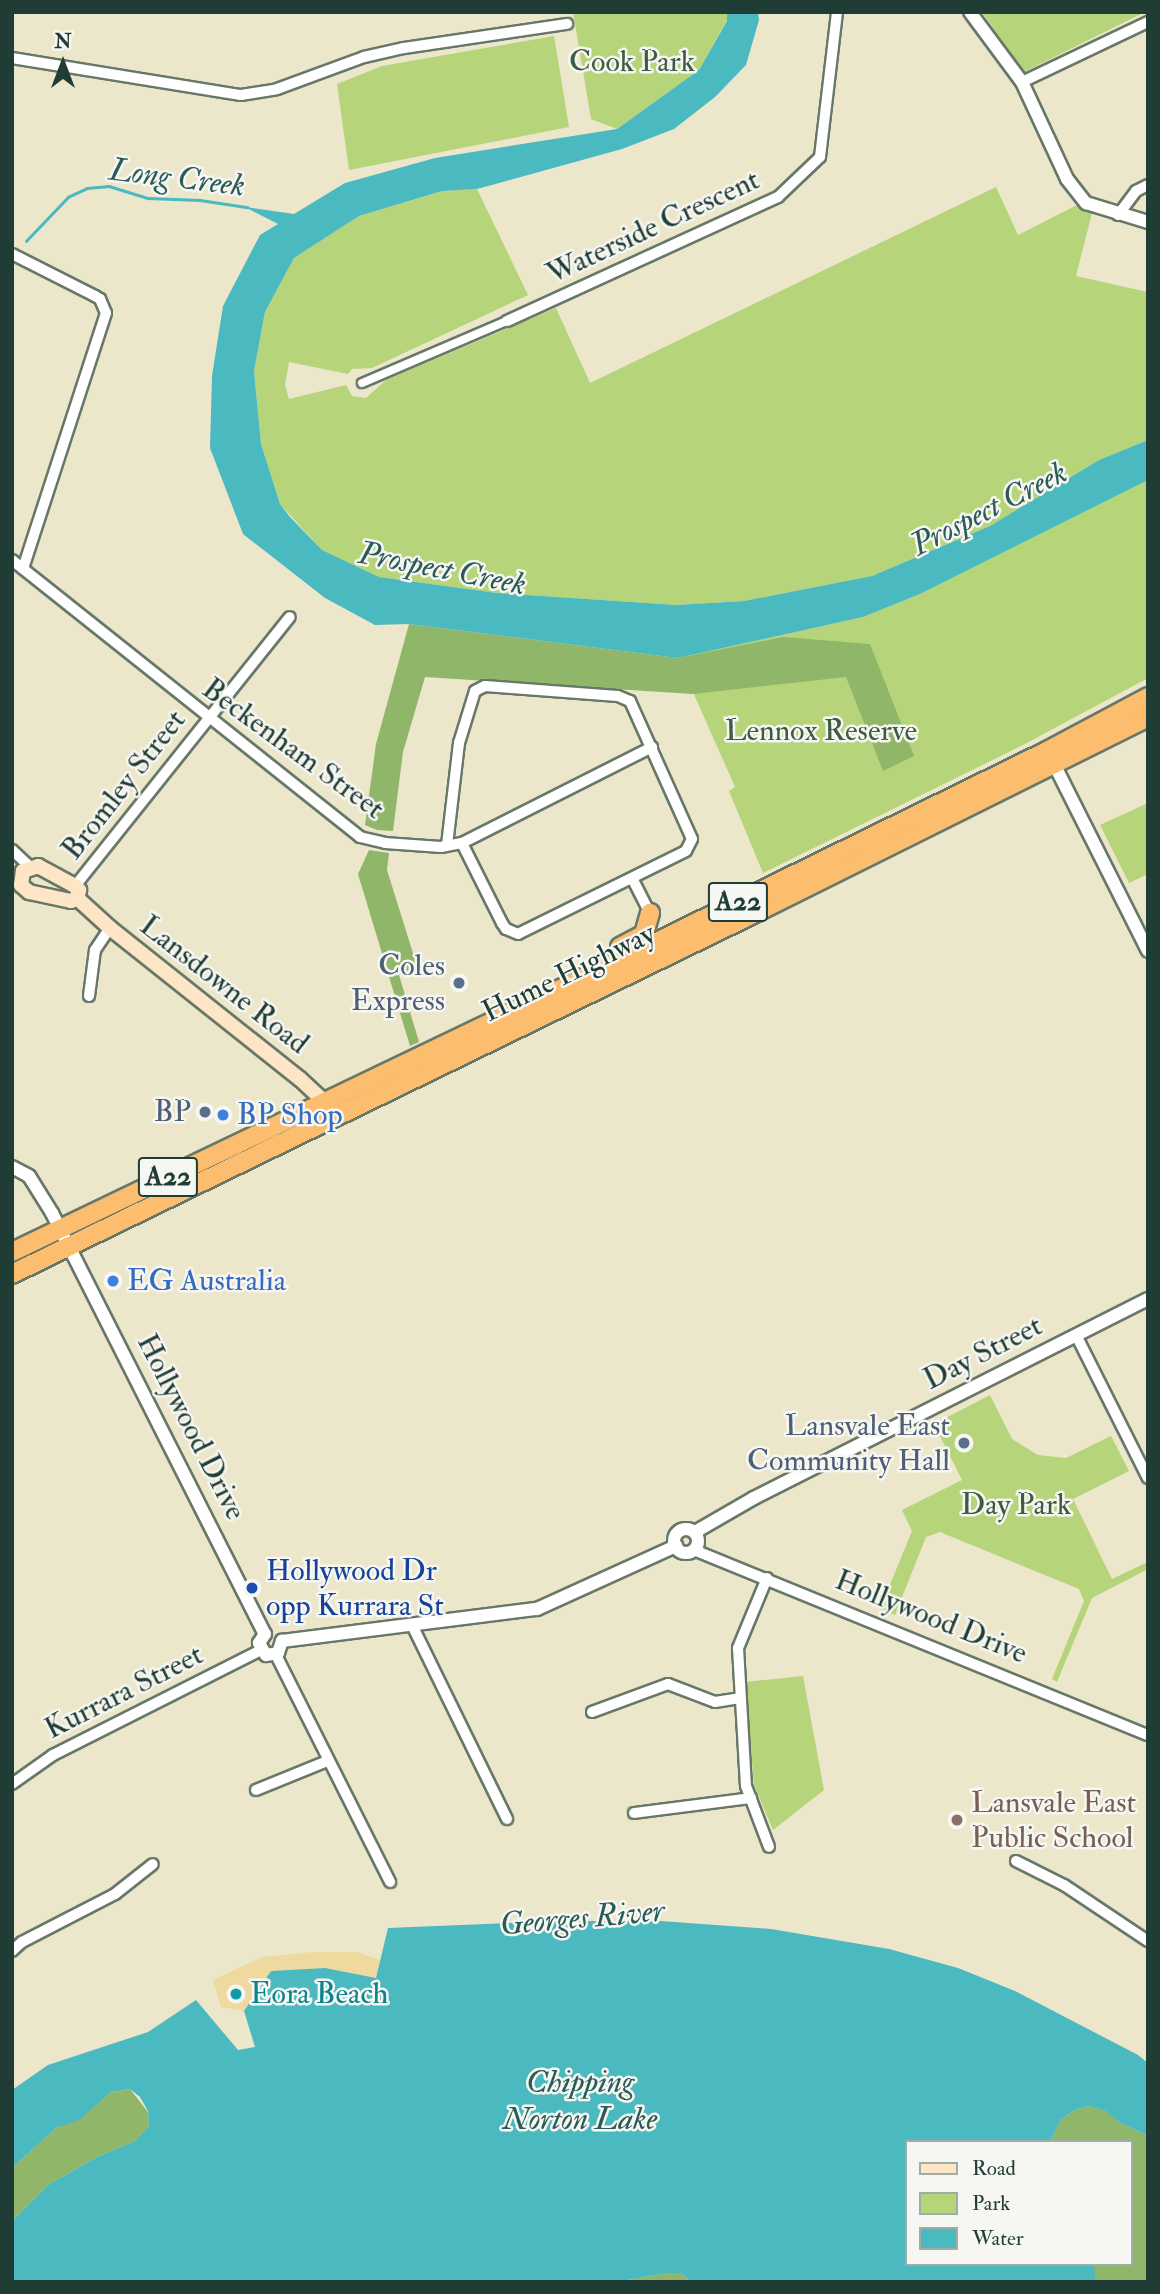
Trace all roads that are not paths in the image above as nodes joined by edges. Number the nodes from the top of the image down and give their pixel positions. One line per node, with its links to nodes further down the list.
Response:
1 (838, 12): 11 (street, Waterside Crescent)
2 (970, 12): 6 (street)
3 (1148, 22): 6 (street)
4 (567, 24): 5 (street)
5 (12, 58)
6 (1022, 82): 8 (street)
7 (1148, 185): 8 (street)
8 (1118, 215): 9 (street)
9 (1148, 222)
10 (12, 254): 14 (street)
11 (507, 321): 12 (street, Waterside Crescent)
12 (362, 383)
13 (12, 560): 14 (street, Beckenham Street)
14 (23, 569): 18 (street, Beckenham Street)
15 (290, 617): 18 (street, Bromley Street)
16 (1148, 697): 30 (highway, Hume Highway / A22)
17 (1148, 717): 20 (highway, Hume Highway / A22)
18 (208, 718): 22 (street, Beckenham Street); 27 (street, Bromley Street)
19 (652, 747): 21 (street, Beckenham Street); 22 (street); 25 (street)
20 (1054, 764): 31 (street); 34 (highway, Hume Highway / A22)
21 (462, 843): 22 (street, Beckenham Street); 25 (street)
22 (447, 845)
23 (12, 850): 24 (street)
24 (29, 866): 26 (main road); 27 (main road, Lansdowne Road)
25 (632, 878): 28 (street)
26 (17, 885): 27 (main road)
27 (76, 892): 29 (main road, Lansdowne Road)
28 (650, 914): 30 (highway); 32 (highway)
29 (110, 928): 33 (street); 34 (main road, Lansdowne Road)
30 (681, 930): 32 (highway, Hume Highway / A22)
31 (1148, 951)
32 (577, 981): 34 (highway, Hume Highway / A22)
33 (89, 996)
34 (328, 1110): 36 (highway, Hume Highway / A22); 37 (highway, Hume Highway / A22)
35 (12, 1167): 36 (street, Hollywood Drive)
36 (60, 1228): 37 (street, Hollywood Drive); 38 (highway, Hume Highway / A22)
37 (69, 1245): 39 (highway, Hume Highway / A22); 48 (street, Hollywood Drive)
38 (12, 1252)
39 (12, 1275)
40 (1148, 1299): 41 (street, Day Street)
41 (1076, 1335): 42 (street); 43 (street, Day Street)
42 (1148, 1478)
43 (695, 1532): 44 (street); 45 (street)
44 (676, 1546): 45 (street); 47 (street)
45 (694, 1550): 46 (street, Hollywood Drive)
46 (767, 1578): 52 (street); 54 (street, Hollywood Drive)
47 (412, 1625): 49 (street); 60 (street)
48 (265, 1634): 49 (street); 50 (street)
49 (282, 1641): 51 (street)
50 (261, 1650): 51 (street); 56 (street, Kurrara Street)
51 (276, 1655): 55 (street)
52 (740, 1698): 53 (street); 58 (street)
53 (592, 1712)
54 (1148, 1735)
55 (327, 1761): 57 (street); 64 (street)
56 (12, 1784)
57 (256, 1790)
58 (751, 1798): 59 (street); 61 (street)
59 (634, 1813)
60 (507, 1819)
61 (769, 1847)
62 (1016, 1861): 65 (street)
63 (153, 1864): 66 (street)
64 (390, 1882)
65 (1148, 1941)
66 (12, 1951)

